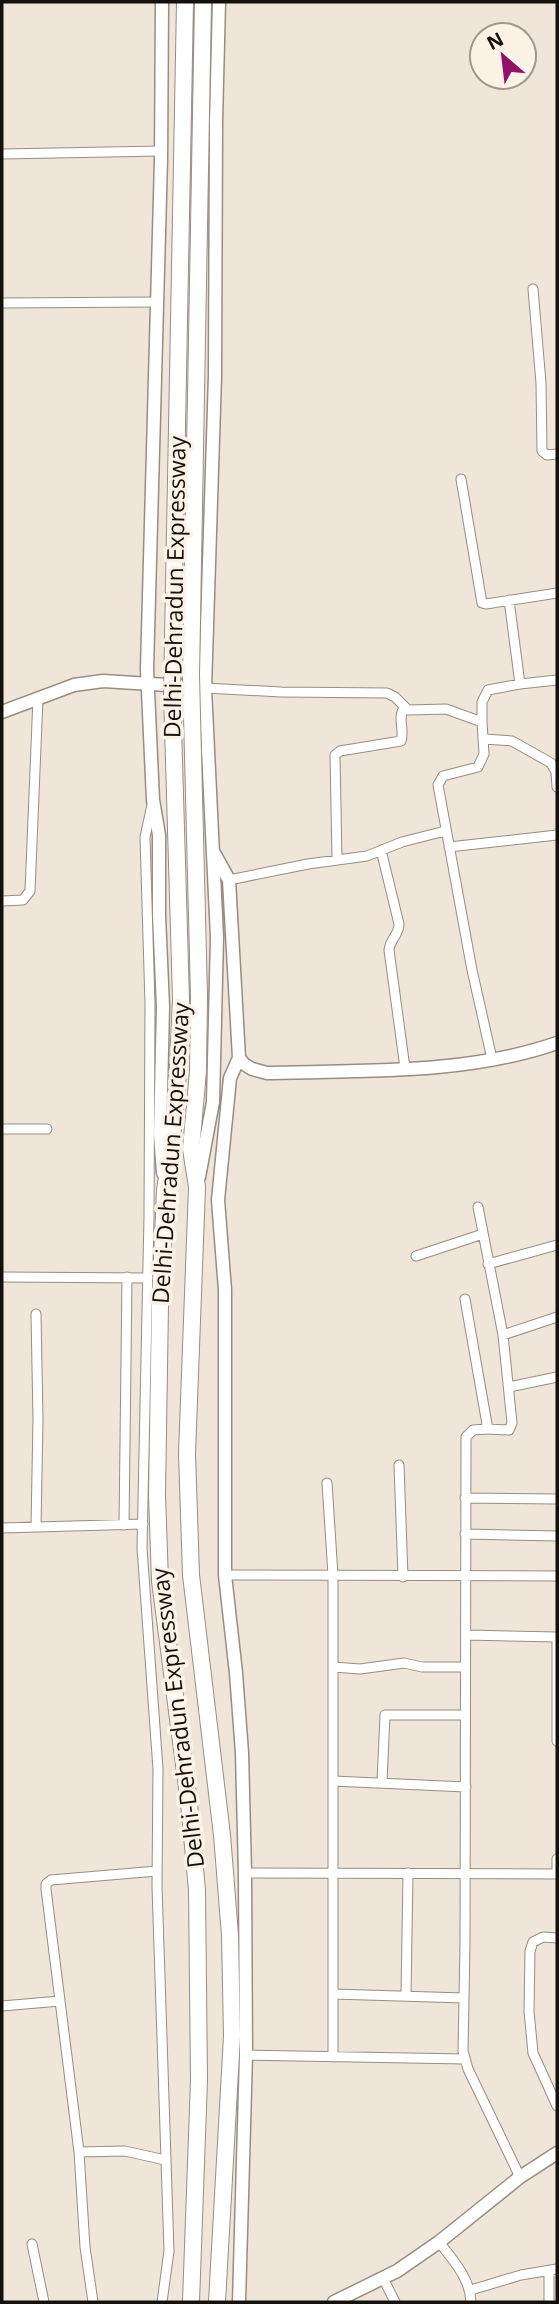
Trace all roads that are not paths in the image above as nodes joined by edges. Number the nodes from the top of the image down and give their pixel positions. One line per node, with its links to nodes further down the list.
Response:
1 (162, 2): 5 (street)
2 (185, 2): 40 (highway, Delhi-Dehradun Expressway, bridge)
3 (203, 2): 39 (highway, Delhi-Dehradun Expressway, bridge)
4 (219, 2): 17 (street)
5 (161, 151): 6 (street); 8 (street)
6 (2, 154)
7 (533, 289): 10 (street)
8 (156, 302): 9 (street); 15 (street)
9 (2, 303)
10 (557, 454)
11 (461, 479): 13 (street)
12 (557, 593): 13 (street)
13 (509, 600): 16 (street)
14 (557, 680): 16 (street)
15 (148, 683): 17 (street); 18 (street); 24 (street)
16 (520, 684): 21 (street)
17 (205, 688): 19 (street); 28 (street)
18 (38, 698): 20 (street); 32 (street)
19 (404, 708): 21 (street); 30 (street)
20 (2, 712)
21 (482, 722): 22 (street)
22 (484, 739): 23 (street); 25 (street)
23 (557, 787)
24 (153, 800): 40 (street); 48 (street)
25 (445, 831): 27 (street); 29 (street)
26 (557, 835): 27 (street)
27 (449, 847): 35 (street)
28 (213, 850): 31 (street); 39 (street)
29 (381, 850): 30 (street); 36 (street)
30 (337, 859): 31 (street)
31 (229, 880): 34 (street)
32 (2, 901)
33 (557, 1043): 35 (street)
34 (239, 1058): 36 (street); 66 (street)
35 (492, 1059): 36 (street)
36 (405, 1068)
37 (2, 1129): 38 (street)
38 (47, 1129)
39 (197, 1187): 110 (highway, Delhi-Dehradun Expressway)
40 (165, 1190): 109 (highway, Delhi-Dehradun Expressway)
41 (478, 1207): 42 (street)
42 (483, 1234): 44 (street); 45 (street)
43 (557, 1245): 45 (street)
44 (416, 1256)
45 (488, 1264): 52 (street)
46 (2, 1277): 47 (street)
47 (127, 1277): 48 (street); 61 (street)
48 (148, 1278): 60 (street)
49 (465, 1299): 55 (street)
50 (36, 1314): 62 (street)
51 (557, 1317): 52 (street)
52 (503, 1335): 54 (street)
53 (557, 1377): 54 (street)
54 (509, 1387): 55 (street)
55 (486, 1429): 58 (street)
56 (399, 1465): 69 (street)
57 (327, 1483): 67 (street)
58 (465, 1498): 59 (street); 64 (street)
59 (557, 1499)
60 (143, 1524): 61 (street); 81 (street)
61 (124, 1525): 62 (street)
62 (36, 1527): 63 (street)
63 (2, 1528)
64 (465, 1534): 65 (street); 70 (street)
65 (557, 1536)
66 (225, 1575): 67 (street); 82 (street)
67 (333, 1575): 69 (street); 73 (street)
68 (557, 1576): 70 (street)
69 (403, 1577): 70 (street)
70 (465, 1577): 71 (street)
71 (466, 1635): 72 (street); 74 (street)
72 (557, 1637): 76 (street)
73 (333, 1667): 74 (street); 77 (street)
74 (466, 1667): 75 (street)
75 (465, 1715): 78 (street); 79 (street)
76 (557, 1741)
77 (333, 1781): 78 (street); 83 (street)
78 (382, 1782): 79 (street)
79 (466, 1787): 85 (street)
80 (557, 1860): 86 (street)
81 (157, 1871): 91 (street); 99 (street)
82 (245, 1873): 83 (street); 93 (street)
83 (333, 1873): 84 (street); 88 (street)
84 (408, 1873): 85 (street); 89 (street)
85 (466, 1874): 86 (street); 90 (street)
86 (557, 1874)
87 (557, 1938): 96 (street)
88 (333, 1994): 89 (street); 94 (street)
89 (406, 1996): 90 (street)
90 (464, 1998): 95 (street)
91 (60, 2001): 92 (street); 97 (street)
92 (2, 2006)
93 (246, 2055): 94 (street); 111 (street)
94 (332, 2057): 95 (street)
95 (465, 2059): 100 (street)
96 (557, 2106)
97 (79, 2152): 99 (street); 107 (street)
98 (557, 2152): 100 (street)
99 (165, 2160): 108 (street)
100 (520, 2177): 101 (street)
101 (439, 2242): 104 (street); 105 (street)
102 (32, 2244): 106 (street)
103 (553, 2270): 105 (street); 115 (street)
104 (383, 2278): 112 (street); 113 (street)
105 (471, 2290): 114 (street)
106 (44, 2302)
107 (93, 2302)
108 (162, 2302)
109 (191, 2302)
110 (217, 2302)
111 (239, 2302)
112 (334, 2302)
113 (395, 2302)
114 (471, 2302)
115 (549, 2302)

